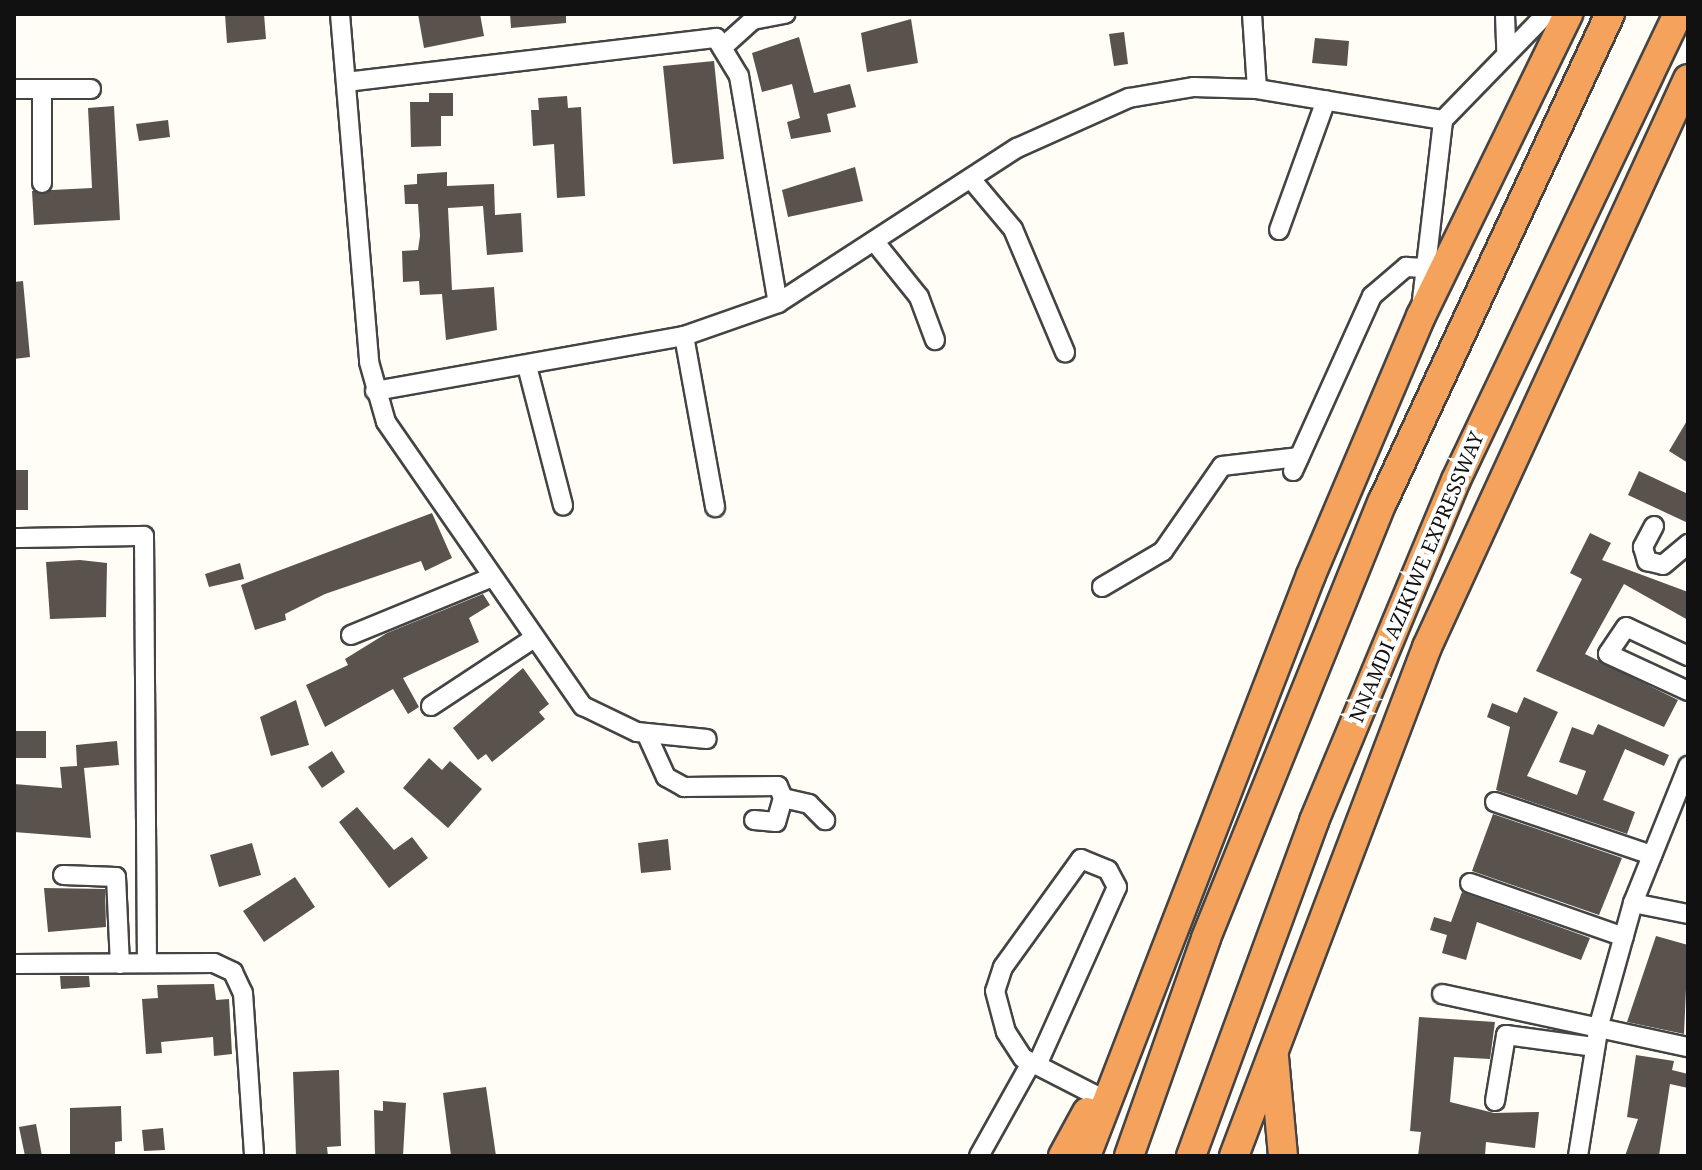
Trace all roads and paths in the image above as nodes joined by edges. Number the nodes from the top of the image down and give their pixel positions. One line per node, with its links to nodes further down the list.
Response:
1 (340, 14): 12 (street)
2 (785, 14): 9 (street)
3 (1252, 14): 16 (street)
4 (1505, 14): 10 (street)
5 (1546, 14): 10 (street)
6 (1568, 14): 25 (highway)
7 (1610, 14): 44 (highway)
8 (1678, 14): 31 (highway, NNAMDI AZIKIWE EXPRESSWAY)
9 (725, 45): 12 (street); 24 (street)
10 (1506, 50): 18 (street)
11 (1688, 79): 42 (highway, NNAMDI AZIKIWE EXPRESSWAY)
12 (346, 82): 30 (street)
13 (14, 89): 14 (street)
14 (42, 89): 15 (street); 20 (street)
15 (91, 89)
16 (1257, 89): 17 (street); 19 (street)
17 (1326, 100): 18 (street); 21 (street)
18 (1443, 120): 23 (street)
19 (971, 179): 22 (street); 28 (street)
20 (42, 183)
21 (1279, 230)
22 (874, 241): 24 (street); 27 (street)
23 (1425, 268): 25 (street); 39 (street)
24 (778, 303): 26 (street)
25 (1421, 316): 37 (highway)
26 (684, 336): 29 (street); 33 (street)
27 (935, 340)
28 (1065, 352)
29 (527, 366): 30 (street); 32 (street)
30 (375, 391): 38 (street)
31 (1456, 480): 42 (highway); 76 (highway, NNAMDI AZIKIWE EXPRESSWAY)
32 (563, 505)
33 (715, 507)
34 (1654, 526): 36 (street)
35 (14, 538): 60 (street)
36 (1688, 544)
37 (1311, 575): 44 (highway); 69 (highway)
38 (490, 578): 40 (street); 41 (street)
39 (1102, 587)
40 (351, 635)
41 (531, 640): 46 (street); 47 (street)
42 (1427, 647): 65 (highway, NNAMDI AZIKIWE EXPRESSWAY)
43 (1688, 656): 45 (street)
44 (1306, 687): 75 (highway)
45 (1688, 691)
46 (431, 706)
47 (646, 733): 48 (street); 50 (street)
48 (707, 739)
49 (1688, 766): 54 (street)
50 (783, 798): 52 (street); 53 (street)
51 (1495, 802): 54 (street)
52 (754, 820)
53 (825, 820)
54 (1652, 855): 57 (street)
55 (63, 875): 62 (street)
56 (1470, 883): 59 (street)
57 (1633, 903): 58 (street); 59 (street)
58 (1688, 914)
59 (1624, 937): 64 (street)
60 (147, 963): 62 (street); 71 (street)
61 (14, 964): 62 (street)
62 (120, 964)
63 (1442, 994): 64 (street)
64 (1599, 1025): 66 (street); 67 (street)
65 (1273, 1045): 77 (highway, NNAMDI AZIKIWE EXPRESSWAY); 78 (highway)
66 (1595, 1047): 70 (street); 79 (street)
67 (1688, 1047)
68 (1034, 1064): 68 (street); 69 (street); 72 (street)
69 (1106, 1089): 73 (highway); 74 (highway)
70 (1495, 1101)
71 (254, 1156)
72 (979, 1156)
73 (1063, 1156)
74 (1086, 1156)
75 (1129, 1156)
76 (1191, 1156)
77 (1234, 1156)
78 (1283, 1156)
79 (1578, 1156)

